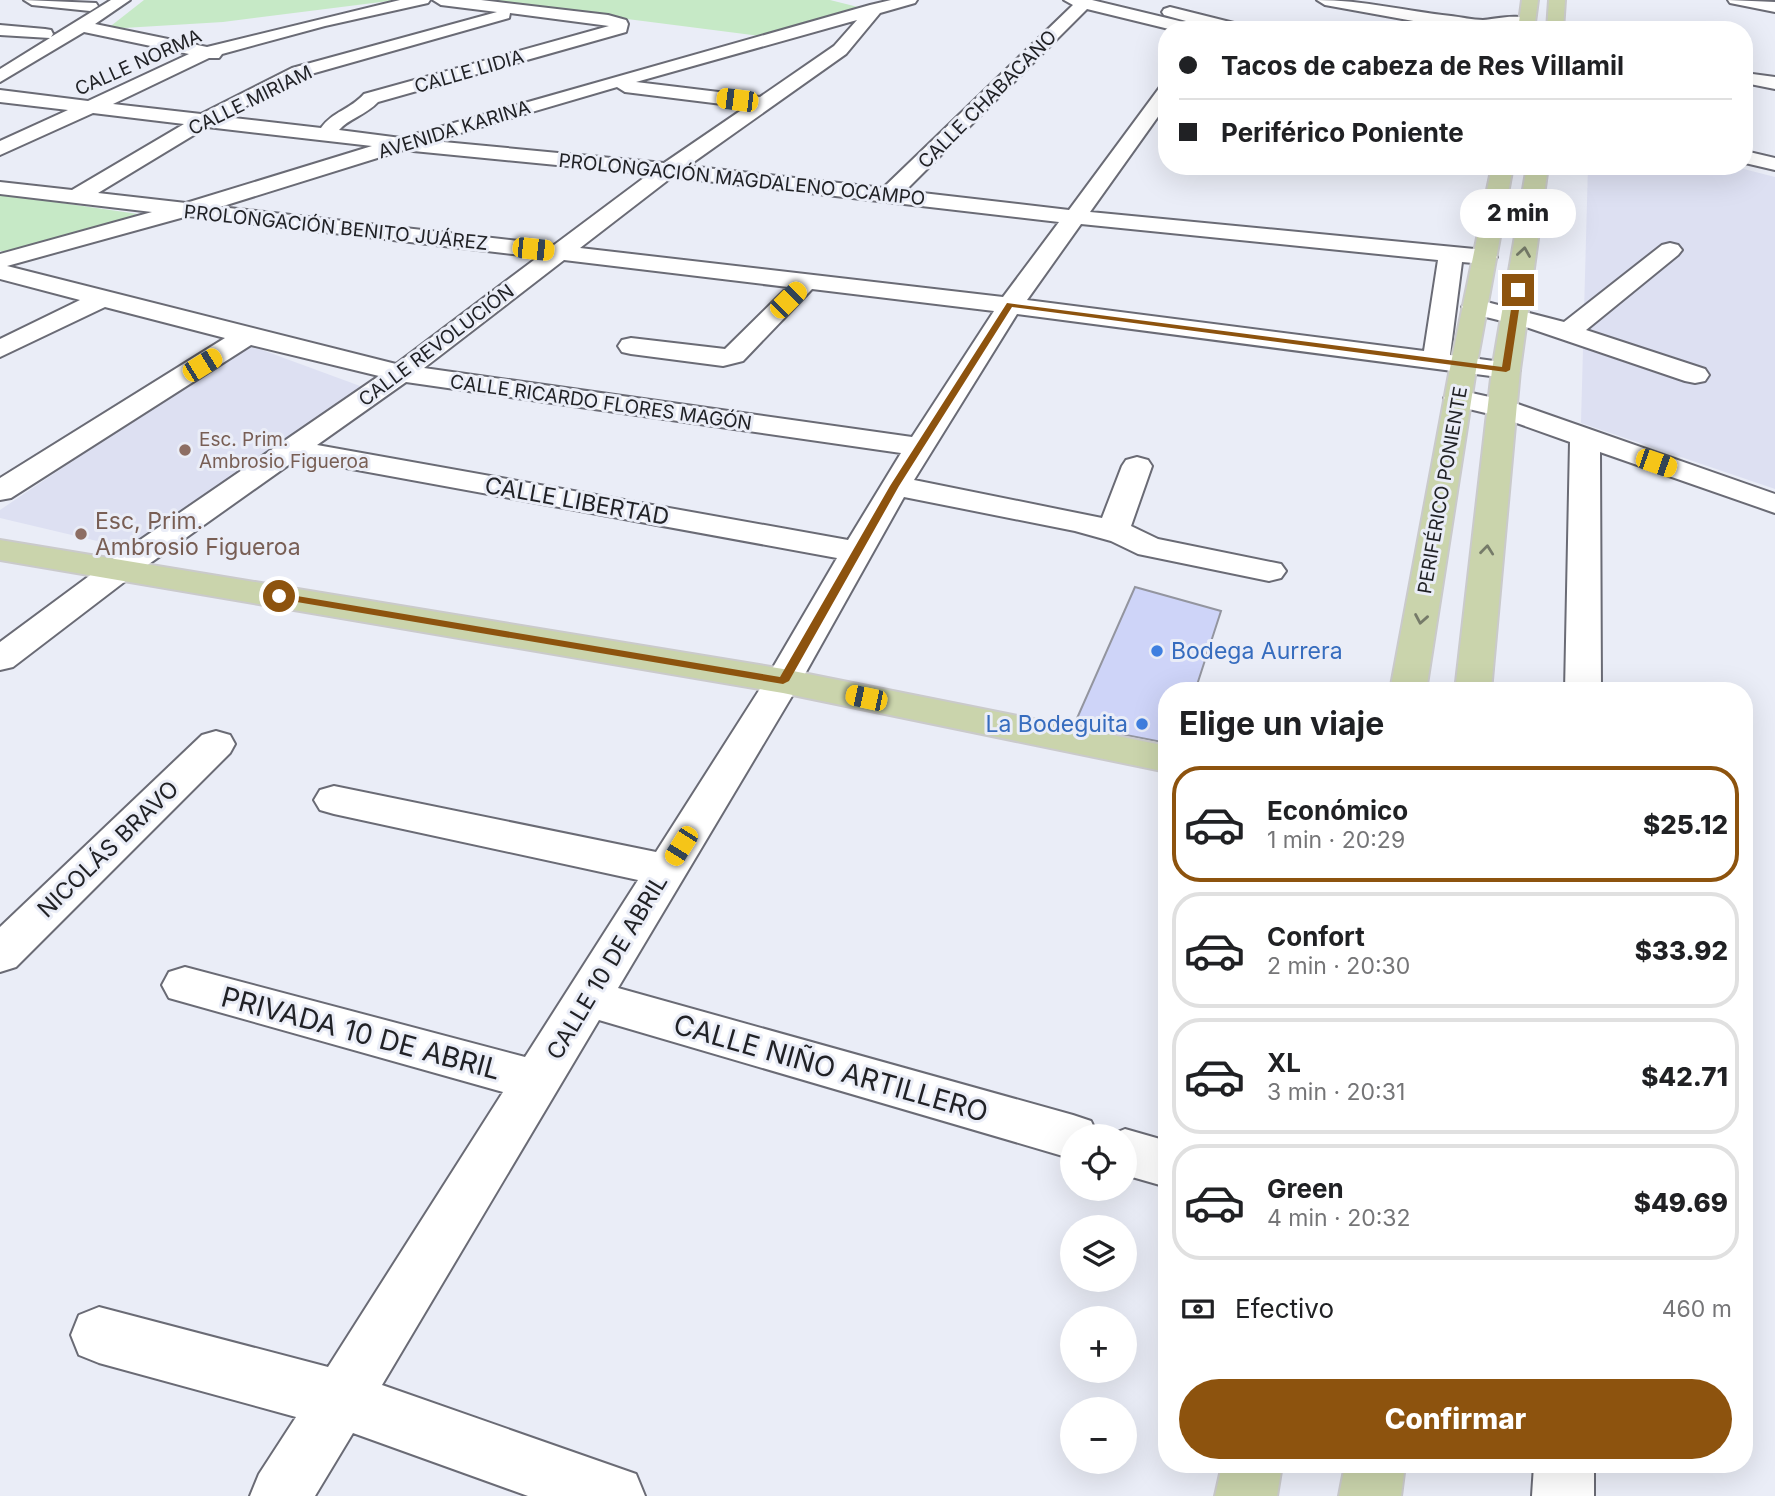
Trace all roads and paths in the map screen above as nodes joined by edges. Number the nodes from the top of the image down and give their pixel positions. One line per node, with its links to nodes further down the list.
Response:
1 (32, 0): 12 (street)
2 (122, 0): 23 (street)
3 (422, 0): 26 (street, CALLE NORMA)
4 (440, 0): 17 (street)
5 (909, 0): 15 (street, AVENIDA KARINA)
6 (1120, 0): 16 (street)
7 (1325, 0): 20 (street)
8 (1558, 0): 22 (main road)
9 (1736, 0): 14 (street)
10 (1078, 1): 16 (street); 55 (street, CALLE CHABACANO)
11 (1509, 2): 13 (street)
12 (95, 3): 25 (street)
13 (1530, 3): 21 (main road)
14 (1775, 7)
15 (876, 8): 35 (street, AVENIDA KARINA); 40 (street, CALLE REVOLUCIÓN)
16 (1155, 9): 18 (street); 19 (street)
17 (519, 11): 30 (street, CALLE MIRIAM); 37 (street, CALLE LIDIA)
18 (1177, 21)
19 (1204, 21)
20 (1448, 21)
21 (1527, 21)
22 (1556, 21)
23 (81, 26): 26 (street); 31 (street)
24 (4, 32): 25 (street)
25 (45, 34): 27 (street)
26 (206, 53): 28 (street); 41 (street, CALLE NORMA)
27 (0, 60)
28 (245, 61)
29 (271, 67): 30 (street)
30 (298, 72): 33 (street); 45 (street, CALLE MIRIAM)
31 (0, 76)
32 (1753, 79): 34 (street)
33 (336, 80)
34 (1775, 83)
35 (609, 84): 40 (street); 43 (street, AVENIDA KARINA)
36 (362, 85): 37 (street)
37 (400, 91): 39 (street); 46 (street, CALLE LIDIA)
38 (0, 96): 41 (street, PROLONGACIÓN MAGDALENO OCAMPO)
39 (438, 99)
40 (762, 103): 51 (street, CALLE REVOLUCIÓN)
41 (93, 105): 45 (street, PROLONGACIÓN MAGDALENO OCAMPO); 48 (street, CALLE NORMA)
42 (464, 105): 43 (street)
43 (503, 113): 47 (street, AVENIDA KARINA)
44 (1158, 113): 58 (street, CALLE 10 DE ABRIL)
45 (204, 120): 46 (street, PROLONGACIÓN MAGDALENO OCAMPO); 56 (street, CALLE MIRIAM)
46 (327, 135): 47 (street, PROLONGACIÓN MAGDALENO OCAMPO)
47 (403, 144): 51 (street, PROLONGACIÓN MAGDALENO OCAMPO); 57 (street, AVENIDA KARINA)
48 (0, 149)
49 (1753, 159): 50 (street)
50 (1775, 164)
51 (668, 170): 55 (street, PROLONGACIÓN MAGDALENO OCAMPO); 60 (street, CALLE REVOLUCIÓN)
52 (1501, 175): 62 (main road, PERIFÉRICO PONIENTE)
53 (1537, 175): 69 (main road, PERIFÉRICO PONIENTE, one-way to 53)
54 (0, 188): 56 (street, PROLONGACIÓN BENITO JUÁREZ)
55 (889, 195): 58 (street, PROLONGACIÓN MAGDALENO OCAMPO)
56 (75, 197): 57 (street, PROLONGACIÓN BENITO JUÁREZ)
57 (186, 210): 60 (street, PROLONGACIÓN BENITO JUÁREZ); 63 (street, AVENIDA KARINA)
58 (1075, 216): 61 (street, PROLONGACIÓN MAGDALENO OCAMPO); 67 (street, CALLE 10 DE ABRIL)
59 (1670, 250): 70 (street)
60 (560, 252): 65 (street, PROLONGACIÓN BENITO JUÁREZ); 76 (street, CALLE REVOLUCIÓN)
61 (1451, 254): 62 (street, PROLONGACIÓN MAGDALENO OCAMPO); 74 (street)
62 (1485, 257): 68 (main road, PERIFÉRICO PONIENTE)
63 (0, 261)
64 (0, 272): 66 (street, CALLE RICARDO FLORES MAGÓN)
65 (806, 282): 67 (street, PROLONGACIÓN BENITO JUÁREZ); 72 (street)
66 (106, 297): 71 (street, CALLE RICARDO FLORES MAGÓN); 73 (street)
67 (1010, 305): 74 (street, PROLONGACIÓN BENITO JUÁREZ); 81 (street, CALLE 10 DE ABRIL)
68 (1475, 307): 69 (street); 74 (main road, PERIFÉRICO PONIENTE)
69 (1514, 315): 70 (street); 75 (main road, PERIFÉRICO PONIENTE)
70 (1569, 332): 77 (street)
71 (247, 336): 76 (street, CALLE RICARDO FLORES MAGÓN); 85 (street)
72 (631, 346)
73 (0, 349)
74 (1450, 361): 75 (street, PROLONGACIÓN BENITO JUÁREZ); 78 (main road, PERIFÉRICO PONIENTE)
75 (1506, 370): 79 (main road, PERIFÉRICO PONIENTE)
76 (401, 373): 81 (street, CALLE RICARDO FLORES MAGÓN); 82 (street, CALLE REVOLUCIÓN)
77 (1695, 375)
78 (1458, 398): 79 (street); 94 (main road, PERIFÉRICO PONIENTE, one-way to 94)
79 (1502, 408): 80 (street); 95 (main road, PERIFÉRICO PONIENTE, one-way to 79)
80 (1585, 438): 86 (street); 96 (street)
81 (920, 447): 84 (street, CALLE 10 DE ABRIL)
82 (295, 450): 89 (street, CALLE LIBERTAD); 90 (street, CALLE REVOLUCIÓN)
83 (1137, 466): 87 (street)
84 (895, 486): 87 (street); 89 (street, CALLE 10 DE ABRIL)
85 (0, 491)
86 (1775, 504)
87 (1113, 531): 91 (street)
88 (0, 550): 90 (main road)
89 (858, 552): 93 (street, CALLE 10 DE ABRIL)
90 (120, 569): 92 (street, CALLE REVOLUCIÓN); 93 (main road)
91 (1269, 570)
92 (0, 659)
93 (783, 681): 98 (main road); 100 (street, CALLE 10 DE ABRIL)
94 (1410, 682)
95 (1474, 682)
96 (1583, 682)
97 (216, 744): 101 (street, NICOLÁS BRAVO)
98 (1158, 757)
99 (334, 800): 100 (street)
100 (667, 870): 103 (street, CALLE 10 DE ABRIL)
101 (0, 954)
102 (185, 985): 104 (street, PRIVADA 10 DE ABRIL)
103 (590, 999): 104 (street, CALLE 10 DE ABRIL); 105 (street, CALLE NIÑO ARTILLERO)
104 (538, 1081): 109 (street, CALLE 10 DE ABRIL)
105 (1060, 1133)
106 (1137, 1155): 107 (street)
107 (1158, 1161)
108 (99, 1335): 109 (street)
109 (341, 1400): 113 (street, CALLE 10 DE ABRIL); 114 (street)
110 (1250, 1473): 115 (main road)
111 (1374, 1473): 116 (main road)
112 (1564, 1473): 117 (street)
113 (281, 1496)
114 (614, 1496)
115 (1246, 1496)
116 (1370, 1496)
117 (1563, 1496)

